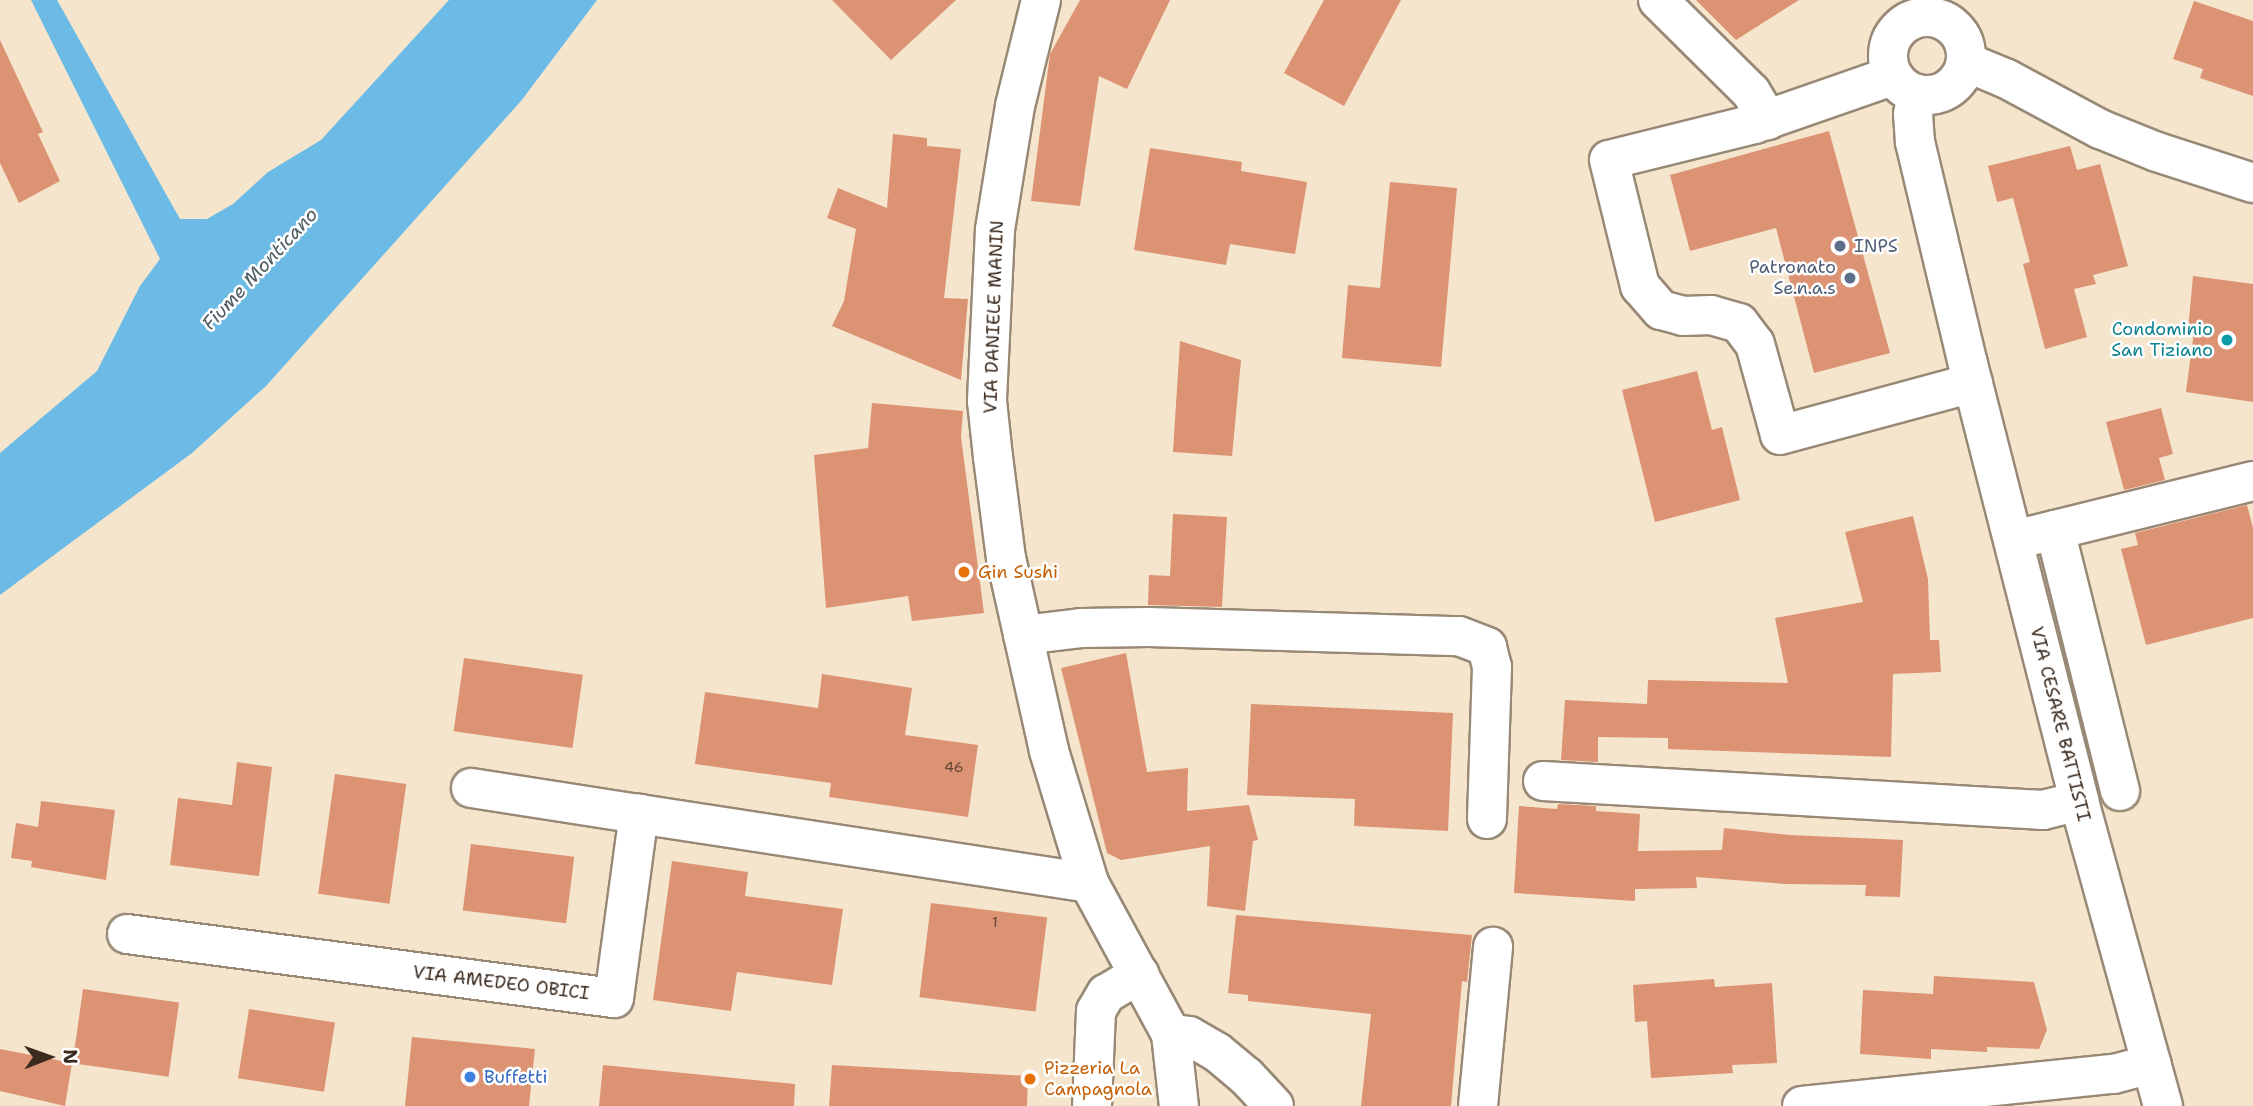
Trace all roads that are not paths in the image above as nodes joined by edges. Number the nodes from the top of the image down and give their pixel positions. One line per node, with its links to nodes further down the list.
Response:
1 (1041, 0): 12 (street, VIA DANIELE MANIN)
2 (1658, 0): 6 (street)
3 (1894, 11): 4 (street, VIA CESARE BATTISTI); 5 (street, VIA CESARE BATTISTI)
4 (1966, 62): 5 (street); 7 (street)
5 (1904, 85): 6 (street); 8 (street, VIA CESARE BATTISTI)
6 (1768, 120): 8 (street)
7 (2253, 183)
8 (1973, 383): 11 (street, VIA CESARE BATTISTI)
9 (2253, 481): 10 (street)
10 (2055, 530): 11 (street); 15 (street)
11 (2014, 540): 16 (street, VIA CESARE BATTISTI)
12 (1023, 635): 18 (street); 19 (street, VIA DANIELE MANIN)
13 (1543, 781): 16 (street)
14 (471, 788): 17 (street)
15 (2120, 791)
16 (2079, 801): 24 (street, VIA CESARE BATTISTI)
17 (639, 814): 19 (street); 20 (street, VIA AMEDEO OBICI)
18 (1487, 818)
19 (1089, 883): 22 (street, VIA DANIELE MANIN)
20 (127, 934)
21 (1493, 947): 28 (street)
22 (1139, 974): 23 (street, VIA DANIELE MANIN); 25 (street)
23 (1171, 1034): 26 (street, VIA DANIELE MANIN); 27 (street)
24 (2152, 1064): 29 (street); 30 (street, VIA CESARE BATTISTI)
25 (1091, 1106)
26 (1179, 1106)
27 (1274, 1106)
28 (1478, 1106)
29 (1802, 1106)
30 (2163, 1106)

